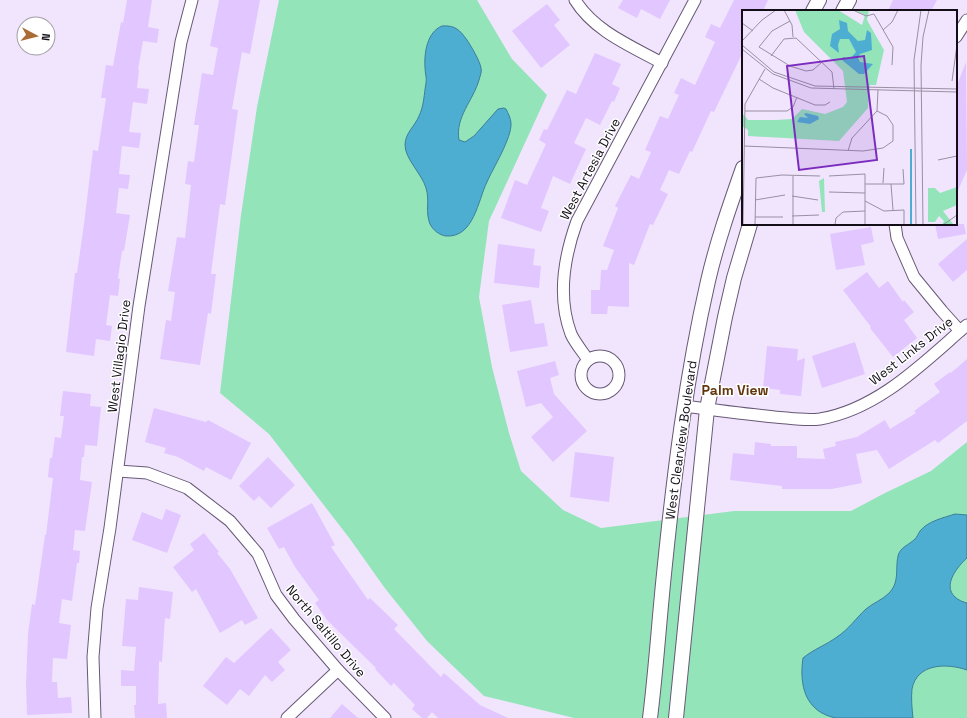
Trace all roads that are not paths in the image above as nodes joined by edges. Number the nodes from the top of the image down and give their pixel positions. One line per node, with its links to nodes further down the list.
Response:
1 (192, 0): 18 (street, West Villagio Drive)
2 (575, 0): 10 (street)
3 (695, 0): 10 (street, West Artesia Drive)
4 (819, 0): 6 (street)
5 (849, 0): 7 (street)
6 (814, 10)
7 (844, 10)
8 (967, 20): 9 (street)
9 (961, 33)
10 (662, 63): 15 (street, West Artesia Drive)
11 (742, 171): 16 (street, West Clearview Boulevard)
12 (750, 225): 17 (street, West Clearview Boulevard)
13 (895, 225): 14 (street)
14 (964, 328): 17 (street, West Links Drive)
15 (588, 360)
16 (684, 406): 17 (street, West Links Drive); 23 (street, West Clearview Boulevard)
17 (707, 409): 24 (street, West Clearview Boulevard)
18 (118, 471): 19 (street, North Saltillo Drive); 20 (street, West Villagio Drive)
19 (338, 670): 21 (street); 22 (street, North Saltillo Drive)
20 (95, 718)
21 (287, 718)
22 (385, 718)
23 (650, 718)
24 (676, 718)

